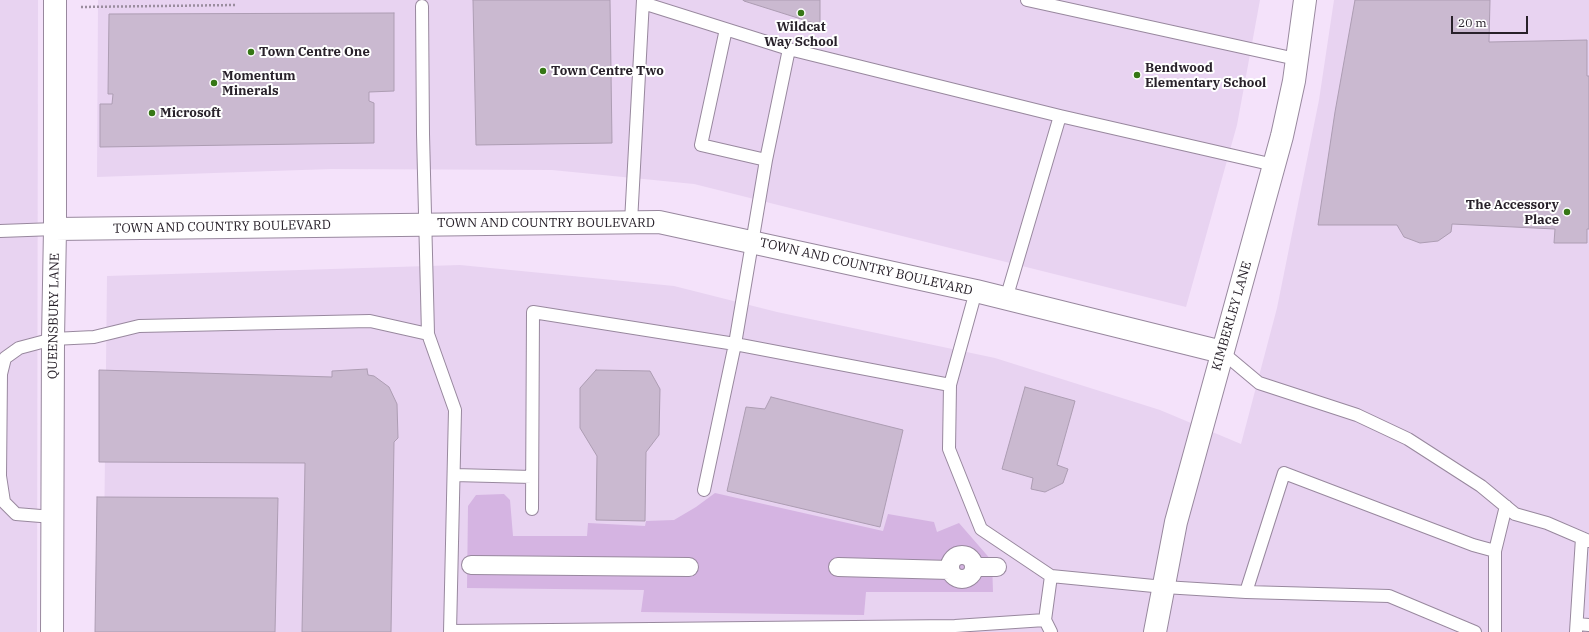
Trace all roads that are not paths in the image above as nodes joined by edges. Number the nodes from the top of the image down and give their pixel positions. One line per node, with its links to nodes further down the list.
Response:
1 (55, 0): 14 (street, QUEENSBURY LANE)
2 (1027, 0): 8 (lane)
3 (1305, 0): 8 (street, KIMBERLEY LANE)
4 (643, 1): 6 (lane); 12 (lane)
5 (422, 6): 13 (lane)
6 (726, 29): 7 (lane); 10 (lane)
7 (788, 49): 9 (lane); 10 (lane)
8 (1296, 60): 11 (street, KIMBERLEY LANE)
9 (1060, 116): 11 (lane); 18 (lane)
10 (766, 160): 16 (lane)
11 (1274, 165): 22 (street, KIMBERLEY LANE)
12 (631, 222): 13 (street, TOWN AND COUNTRY BOULEVARD); 16 (street, TOWN AND COUNTRY BOULEVARD)
13 (425, 224): 14 (street, TOWN AND COUNTRY BOULEVARD); 19 (lane)
14 (56, 229): 15 (lane, TOWN AND COUNTRY BOULEVARD); 20 (street, QUEENSBURY LANE)
15 (0, 231)
16 (752, 242): 17 (street, TOWN AND COUNTRY BOULEVARD); 21 (lane)
17 (976, 291): 18 (street, TOWN AND COUNTRY BOULEVARD); 23 (lane)
18 (1006, 299): 22 (street, TOWN AND COUNTRY BOULEVARD)
19 (428, 334): 20 (lane); 24 (lane)
20 (53, 339): 29 (street, QUEENSBURY LANE); 29 (lane)
21 (735, 344): 23 (lane); 25 (lane); 26 (lane)
22 (1222, 352): 27 (lane); 37 (street, KIMBERLEY LANE)
23 (950, 386): 36 (lane)
24 (454, 475): 25 (lane); 43 (lane)
25 (532, 477): 28 (lane)
26 (704, 490)
27 (1506, 506): 30 (lane); 31 (lane)
28 (532, 509)
29 (53, 517): 42 (street, QUEENSBURY LANE)
30 (1585, 539): 40 (lane)
31 (1495, 551): 38 (lane); 47 (lane)
32 (471, 565): 33 (street)
33 (689, 567)
34 (838, 567): 35 (street)
35 (997, 567)
36 (1051, 576): 37 (lane); 39 (lane)
37 (1164, 587): 38 (lane); 45 (street, KIMBERLEY LANE)
38 (1246, 592): 46 (lane)
39 (1045, 620): 41 (lane); 44 (lane)
40 (1581, 627)
41 (563, 631): 43 (lane)
42 (52, 632)
43 (450, 632)
44 (1052, 632)
45 (1155, 632)
46 (1475, 632)
47 (1494, 632)

